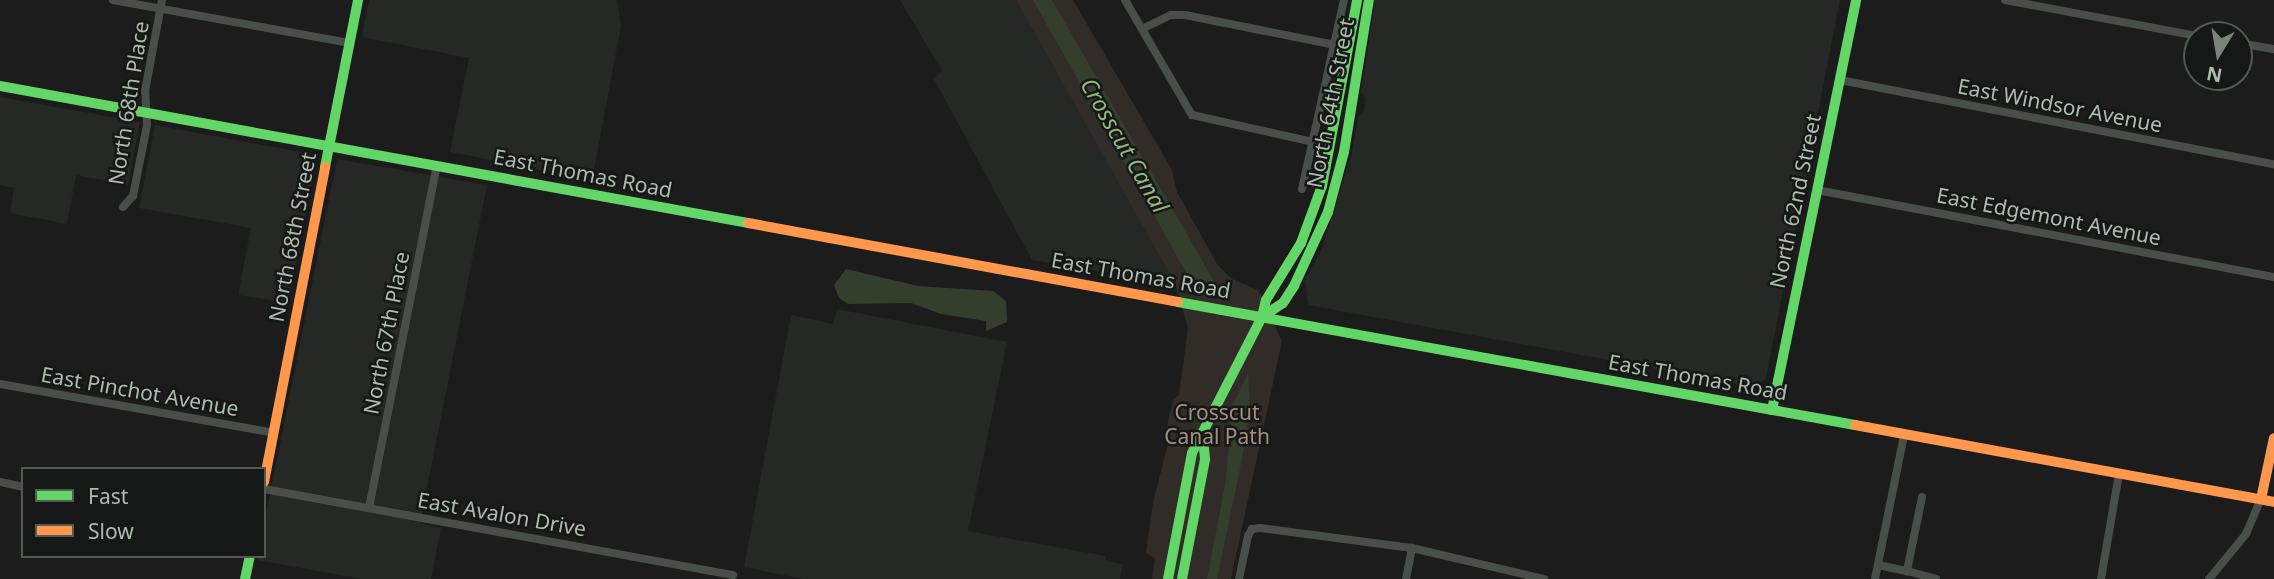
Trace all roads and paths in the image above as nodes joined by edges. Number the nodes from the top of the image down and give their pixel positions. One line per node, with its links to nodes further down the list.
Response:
1 (113, 0): 9 (street)
2 (358, 0): 12 (main road, North 68th Street)
3 (1125, 0): 10 (street)
4 (1344, 0): 13 (street, North 64th Street)
5 (1357, 0): 21 (main road, North 64th Street)
6 (1369, 0): 23 (main road, North 64th Street)
7 (1856, 0): 16 (main road, North 62nd Street)
8 (2005, 0): 11 (street)
9 (161, 4): 12 (street); 18 (street, North 68th Place)
10 (1142, 29): 13 (street); 19 (street)
11 (2183, 33)
12 (350, 43): 20 (main road, North 68th Street)
13 (1335, 45): 19 (street, North 64th Street)
14 (2253, 45): 15 (street)
15 (2274, 49)
16 (1840, 80): 22 (street, East Windsor Avenue); 26 (main road, North 62nd Street)
17 (0, 86): 18 (main road, East Thomas Road)
18 (145, 112): 20 (main road, East Thomas Road); 27 (street, North 68th Place)
19 (1314, 142): 25 (street, North 64th Street)
20 (330, 145): 24 (main road, East Thomas Road); 32 (main road, North 68th Street)
21 (1328, 161): 23 (main road); 29 (main road, North 64th Street)
22 (2274, 164)
23 (1341, 165): 29 (main road, North 64th Street)
24 (437, 166): 29 (main road, East Thomas Road); 44 (street, North 67th Place)
25 (1302, 189)
26 (1817, 190): 28 (street, East Edgemont Avenue); 31 (main road, North 62nd Street)
27 (123, 207)
28 (2274, 277)
29 (1262, 317): 31 (main road, East Thomas Road); 34 (main road, North 64th Street)
30 (0, 384): 32 (street, East Pinchot Avenue)
31 (1772, 411): 33 (main road, East Thomas Road)
32 (274, 433): 36 (main road, North 68th Street)
33 (1904, 435): 37 (main road, East Thomas Road); 47 (street)
34 (1203, 438): 51 (main road, North 64th Street); 52 (main road, North 64th Street)
35 (2274, 438): 42 (main road)
36 (266, 472)
37 (2119, 474): 42 (main road, East Thomas Road); 58 (street)
38 (0, 482): 39 (street)
39 (21, 486)
40 (266, 489): 44 (street, East Avalon Drive)
41 (1922, 497): 48 (street)
42 (2261, 499): 43 (main road, East Thomas Road); 59 (street)
43 (2274, 502)
44 (369, 508): 49 (street, East Avalon Drive)
45 (1412, 548): 53 (street); 54 (street); 55 (street)
46 (250, 558): 50 (main road)
47 (1878, 565): 48 (street); 56 (street)
48 (1907, 571): 57 (street)
49 (733, 575)
50 (245, 579)
51 (1168, 579)
52 (1182, 579)
53 (1239, 579)
54 (1406, 579)
55 (1544, 579)
56 (1875, 579)
57 (1936, 579)
58 (2101, 579)
59 (2208, 579)

